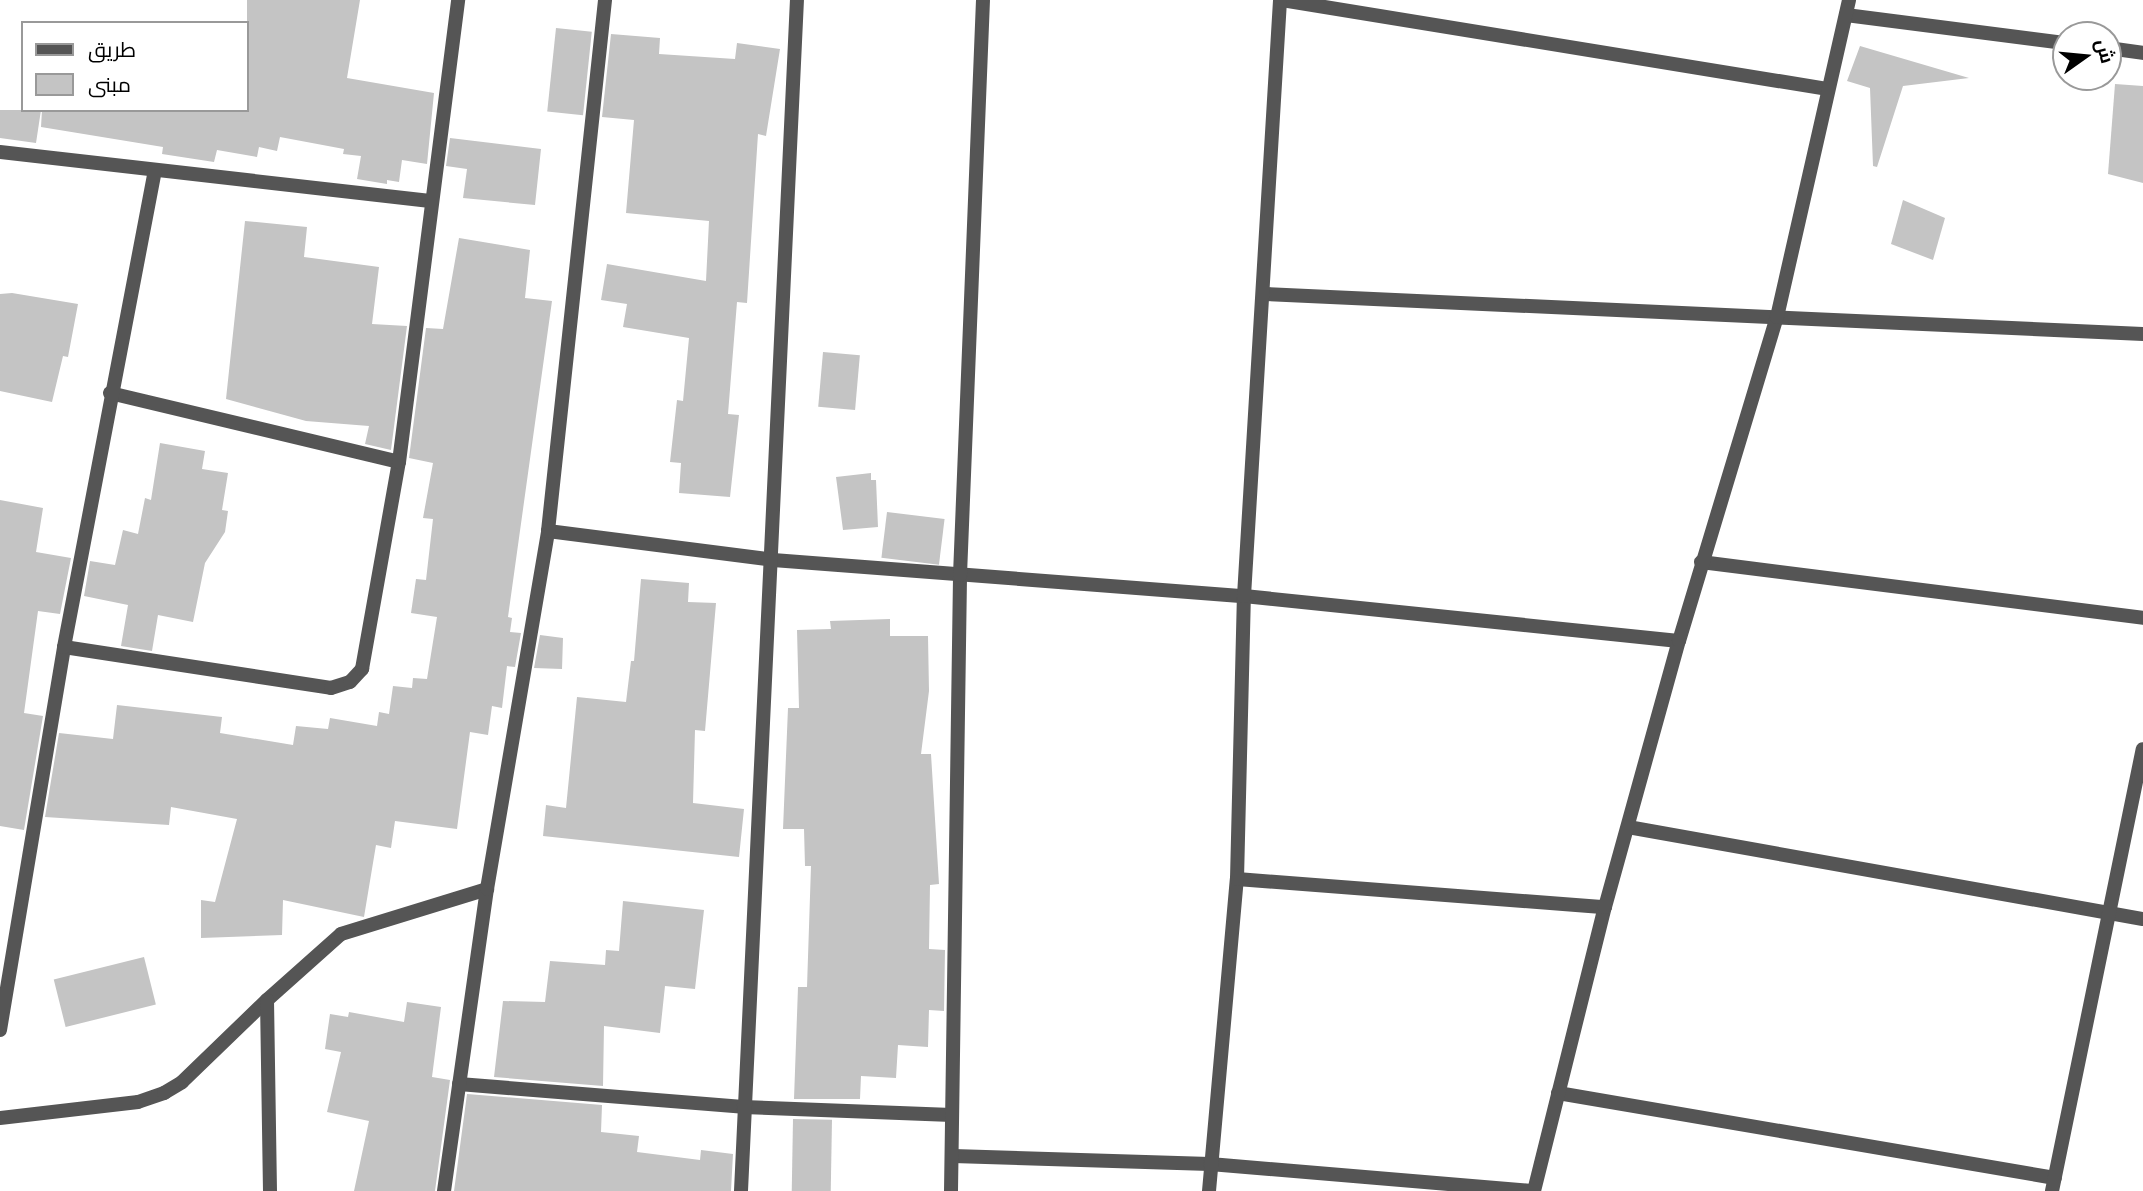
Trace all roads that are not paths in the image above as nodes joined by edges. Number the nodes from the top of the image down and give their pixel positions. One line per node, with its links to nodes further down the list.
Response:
1 (458, 0): 13 (street)
2 (605, 0): 19 (street)
3 (797, 0): 20 (street)
4 (984, 0): 22 (street)
5 (1281, 0): 10 (street); 14 (street)
6 (1848, 7): 7 (street); 10 (street)
7 (2052, 41)
8 (2122, 50): 9 (street)
9 (2143, 52)
10 (1827, 89): 15 (street)
11 (0, 152): 12 (street)
12 (155, 170): 13 (street); 17 (street)
13 (430, 201): 18 (street)
14 (1264, 294): 15 (street); 23 (street)
15 (1777, 317): 16 (street); 21 (street)
16 (2143, 334)
17 (110, 393): 18 (street); 26 (street)
18 (399, 462): 26 (street)
19 (548, 531): 20 (street); 30 (street)
20 (773, 560): 22 (street); 38 (street)
21 (1701, 562): 24 (street); 25 (street)
22 (960, 575): 23 (street); 39 (street)
23 (1244, 596): 25 (street); 29 (street)
24 (2143, 618)
25 (1679, 641): 28 (street)
26 (64, 648): 35 (street)
27 (2143, 749): 32 (street)
28 (1628, 827): 31 (street); 32 (street)
29 (1237, 879): 31 (street); 42 (street)
30 (487, 889): 34 (street); 36 (street)
31 (1605, 907): 37 (street)
32 (2112, 914): 33 (street); 43 (street)
33 (2143, 919)
34 (267, 1000): 40 (street); 44 (street)
35 (0, 1030)
36 (460, 1084): 38 (street); 45 (street)
37 (1558, 1093): 43 (street); 49 (street)
38 (743, 1107): 39 (street); 46 (street)
39 (952, 1115): 41 (street)
40 (0, 1118)
41 (953, 1156): 42 (street); 47 (street)
42 (1210, 1164): 48 (street); 49 (street)
43 (2053, 1184)
44 (270, 1191)
45 (444, 1191)
46 (741, 1191)
47 (951, 1191)
48 (1209, 1191)
49 (1534, 1191)

